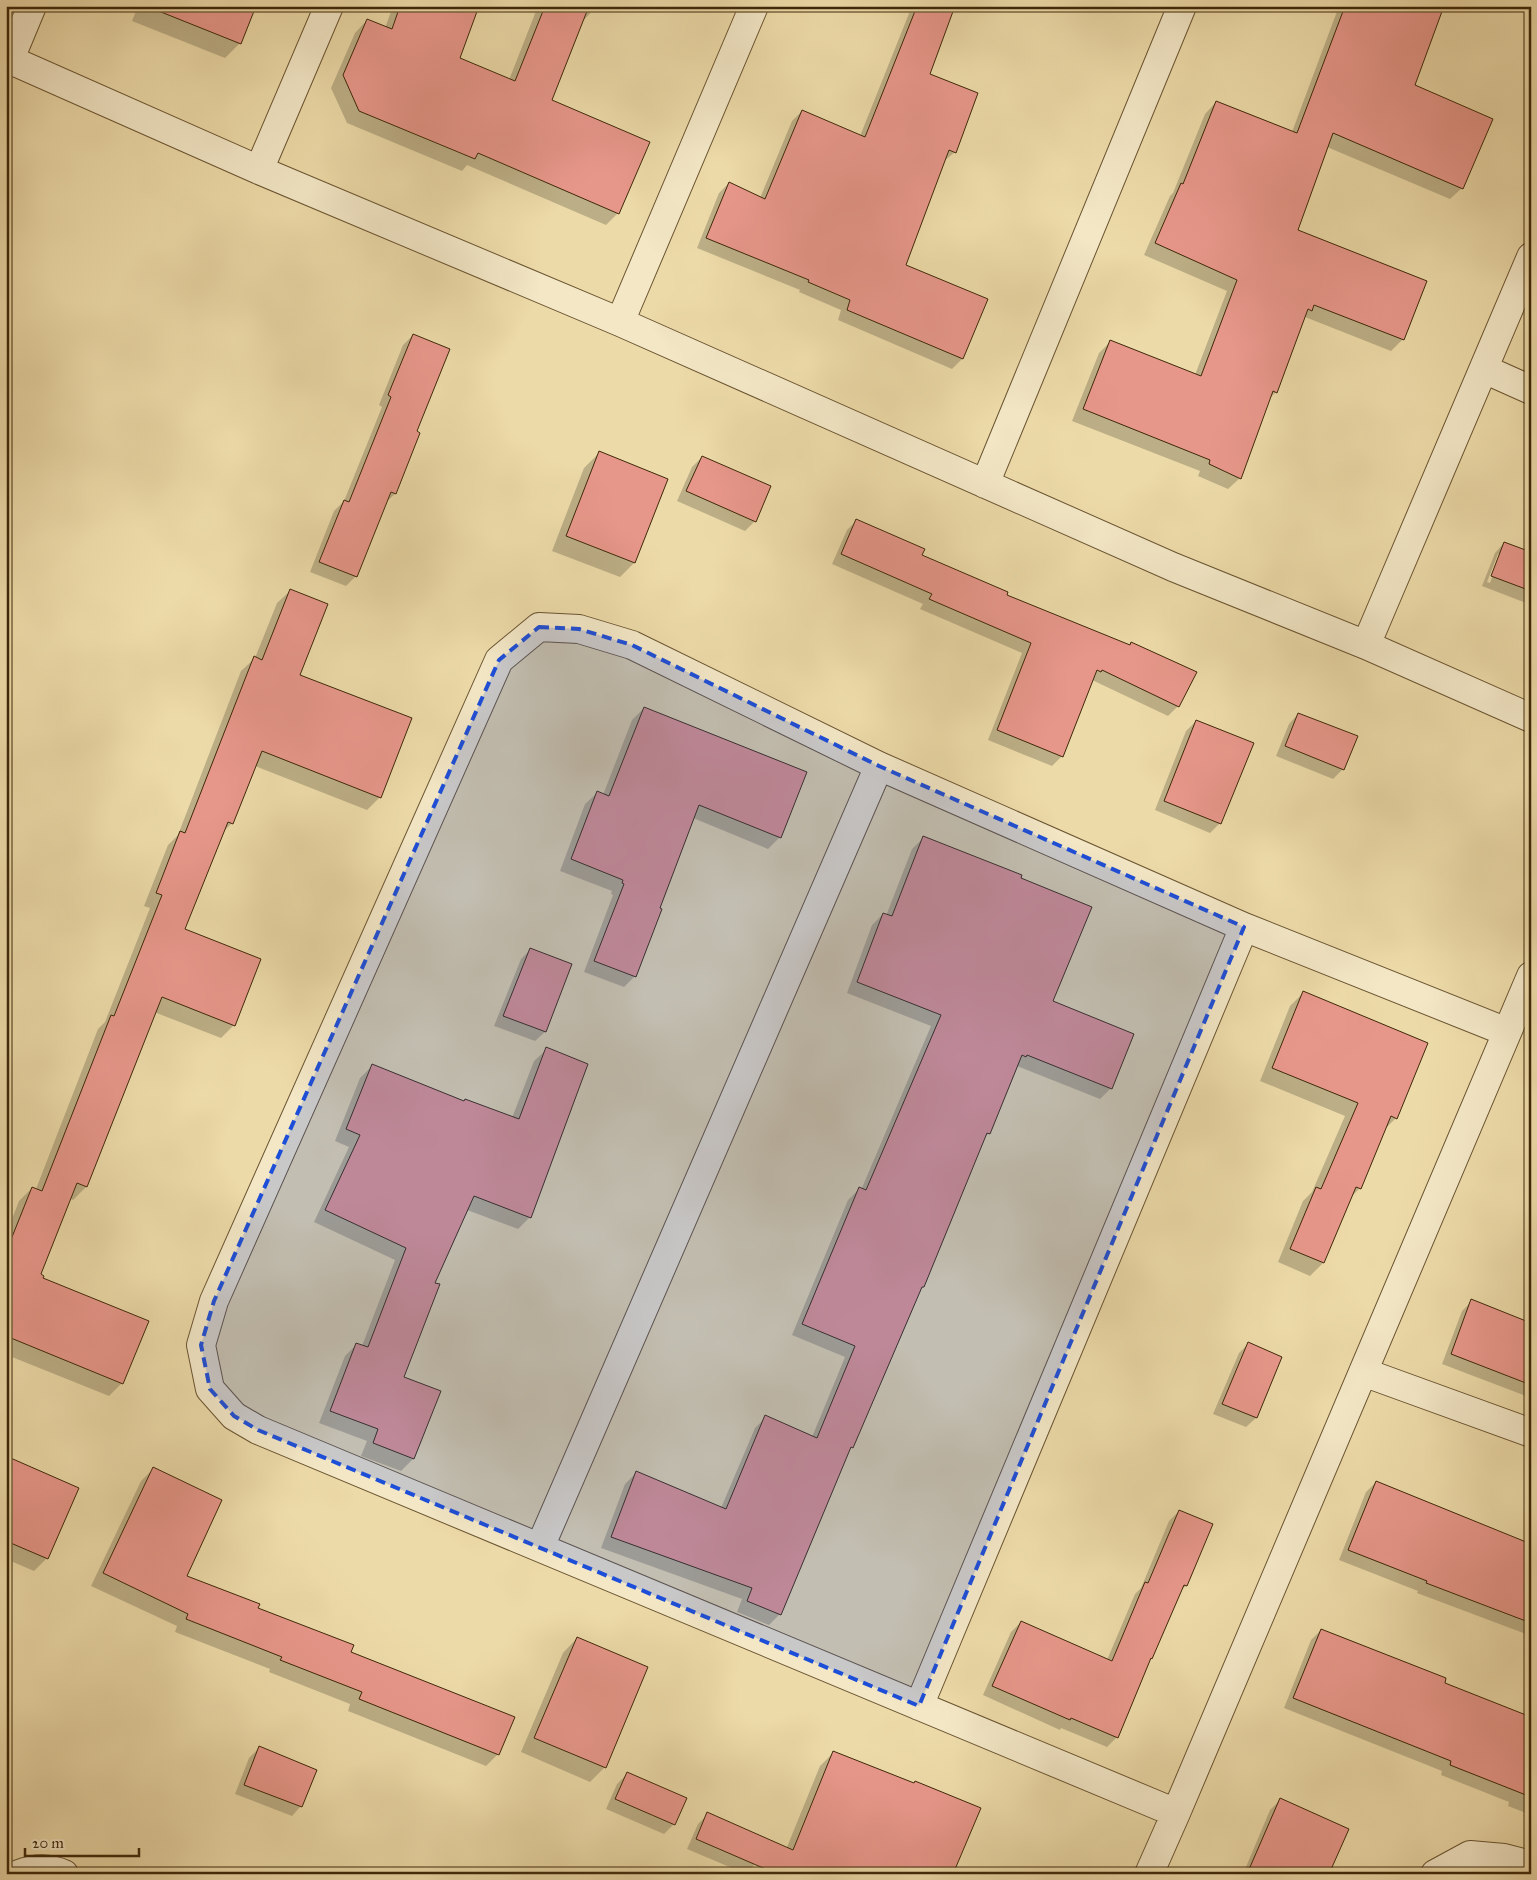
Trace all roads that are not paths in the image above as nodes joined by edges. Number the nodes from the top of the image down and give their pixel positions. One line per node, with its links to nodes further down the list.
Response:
1 (32, 6): 5 (street)
2 (329, 6): 6 (street)
3 (754, 6): 8 (street)
4 (1182, 6): 11 (street)
5 (8, 58): 6 (street)
6 (259, 170): 8 (street)
7 (1531, 257): 9 (street)
8 (620, 322): 11 (street)
9 (1484, 369): 10 (street); 12 (street)
10 (1531, 390)
11 (985, 484): 12 (street)
12 (1366, 645): 13 (street)
13 (1531, 718)
14 (879, 766): 15 (street); 20 (street); 20 (street)
15 (1244, 927): 17 (street); 21 (street)
16 (1531, 976): 17 (street)
17 (1507, 1032): 18 (street)
18 (1363, 1372): 19 (street); 22 (street)
19 (1531, 1434)
20 (540, 1547): 21 (street)
21 (919, 1706): 22 (street)
22 (1176, 1813): 26 (street)
23 (1531, 1865): 27 (street)
24 (19, 1874): 25 (street)
25 (64, 1874)
26 (1149, 1874)
27 (1435, 1874)

